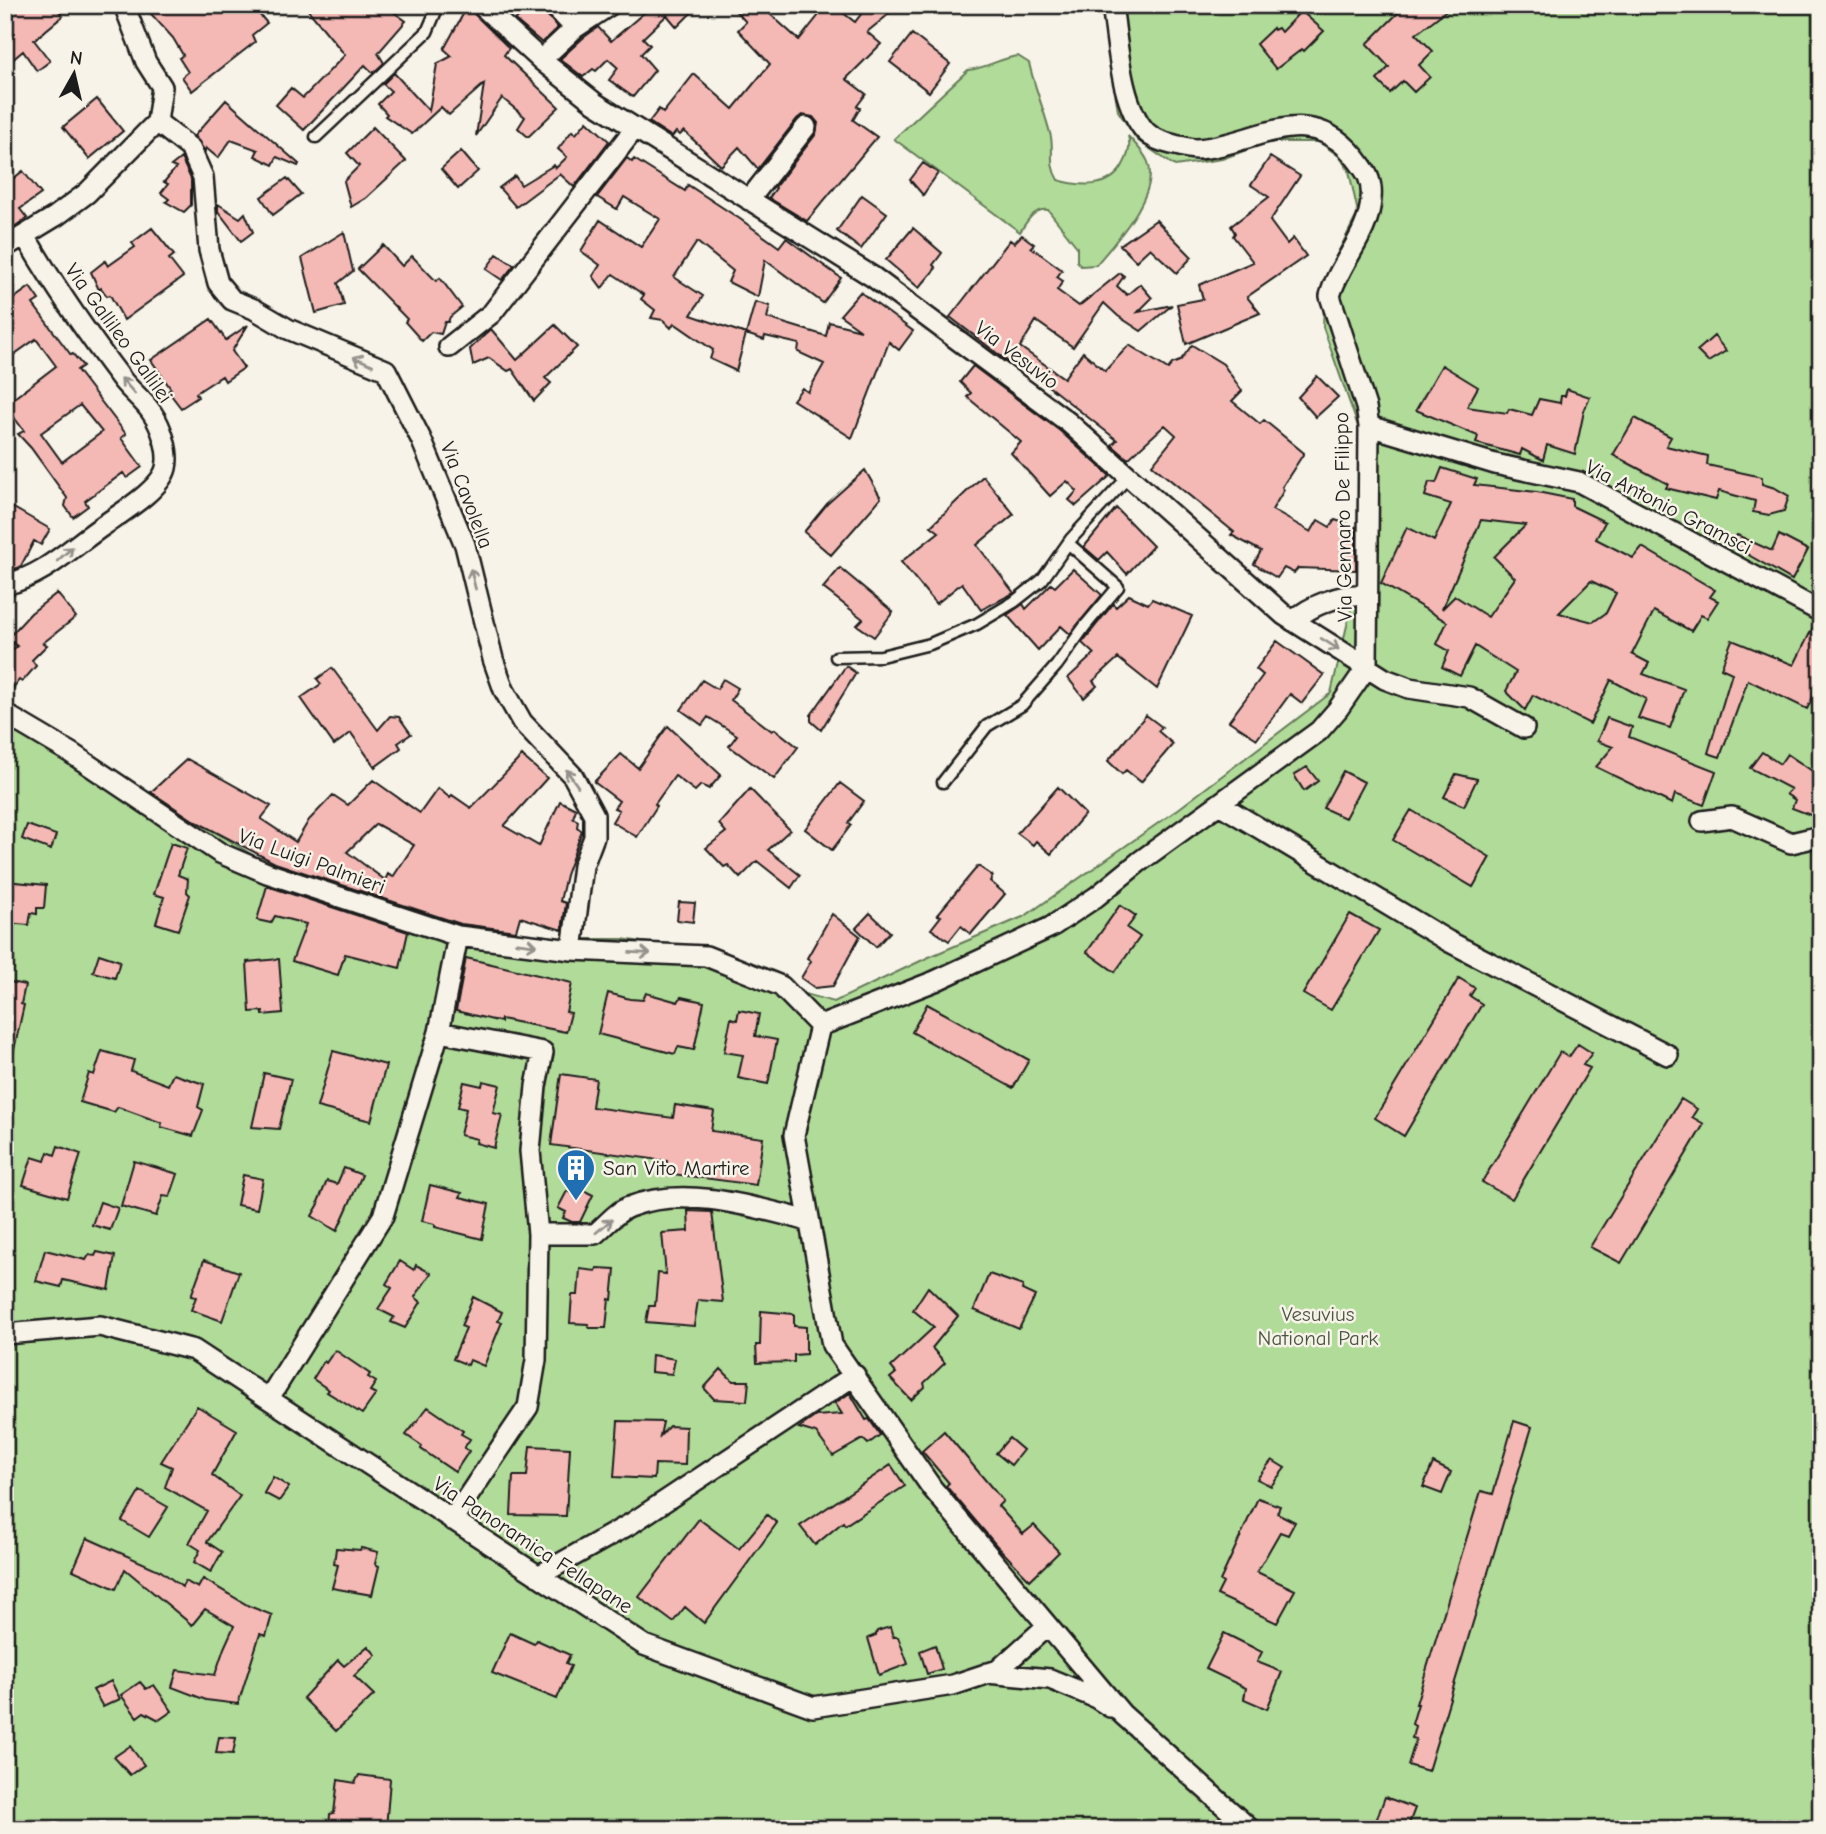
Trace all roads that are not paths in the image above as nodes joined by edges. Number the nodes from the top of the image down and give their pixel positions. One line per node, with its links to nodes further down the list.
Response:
1 (124, 5): 9 (street)
2 (435, 5): 12 (lane)
3 (481, 5): 8 (street, Via Vesuvio)
4 (553, 5): 7 (street)
5 (610, 5): 7 (street)
6 (1112, 5): 17 (street, Via Gennaro De Filippo)
7 (575, 28): 8 (street)
8 (541, 60): 11 (street, Via Vesuvio)
9 (157, 121): 14 (street); 33 (street, Via Cavolella, one-way to 9)
10 (806, 127): 13 (street)
11 (635, 128): 13 (street, Via Vesuvio); 16 (street)
12 (316, 137)
13 (750, 200): 18 (street, Via Vesuvio)
14 (24, 236): 15 (street); 20 (street, Via Gallileo Gallilei, one-way to 14)
15 (5, 247)
16 (449, 347)
17 (1369, 426): 21 (street, Via Gennaro De Filippo); 22 (street, Via Antonio Gramsci)
18 (1129, 476): 19 (lane); 23 (street, Via Vesuvio)
19 (1068, 543): 24 (lane); 28 (lane)
20 (5, 585)
21 (1366, 595): 23 (street); 25 (street, Via Gennaro De Filippo)
22 (1821, 612)
23 (1293, 621): 25 (street, Via Vesuvio, one-way to 25)
24 (836, 657)
25 (1367, 667): 27 (street, Via Vesuvio); 29 (street)
26 (5, 714): 32 (street, Via Luigi Palmieri)
27 (1524, 728)
28 (943, 782)
29 (1219, 804): 34 (street); 36 (street)
30 (1702, 821): 31 (street)
31 (1821, 836)
32 (458, 936): 33 (street, one-way to 33); 35 (street)
33 (572, 950): 34 (street, one-way to 34)
34 (820, 1026): 37 (street)
35 (439, 1032): 38 (street); 41 (street)
36 (1668, 1055)
37 (809, 1221): 38 (street, one-way to 37); 40 (street)
38 (538, 1234): 42 (street)
39 (5, 1334): 41 (street, Via Panoramica Fellapane)
40 (855, 1375): 43 (street); 44 (street)
41 (269, 1398): 42 (street, Via Panoramica Fellapane)
42 (452, 1520): 43 (street, Via Panoramica Fellapane)
43 (538, 1576): 45 (street, Via Panoramica Fellapane)
44 (1047, 1626): 45 (street, Via Panoramica Fellapane); 46 (street)
45 (987, 1674): 46 (street)
46 (1122, 1714): 47 (street)
47 (1250, 1829)

